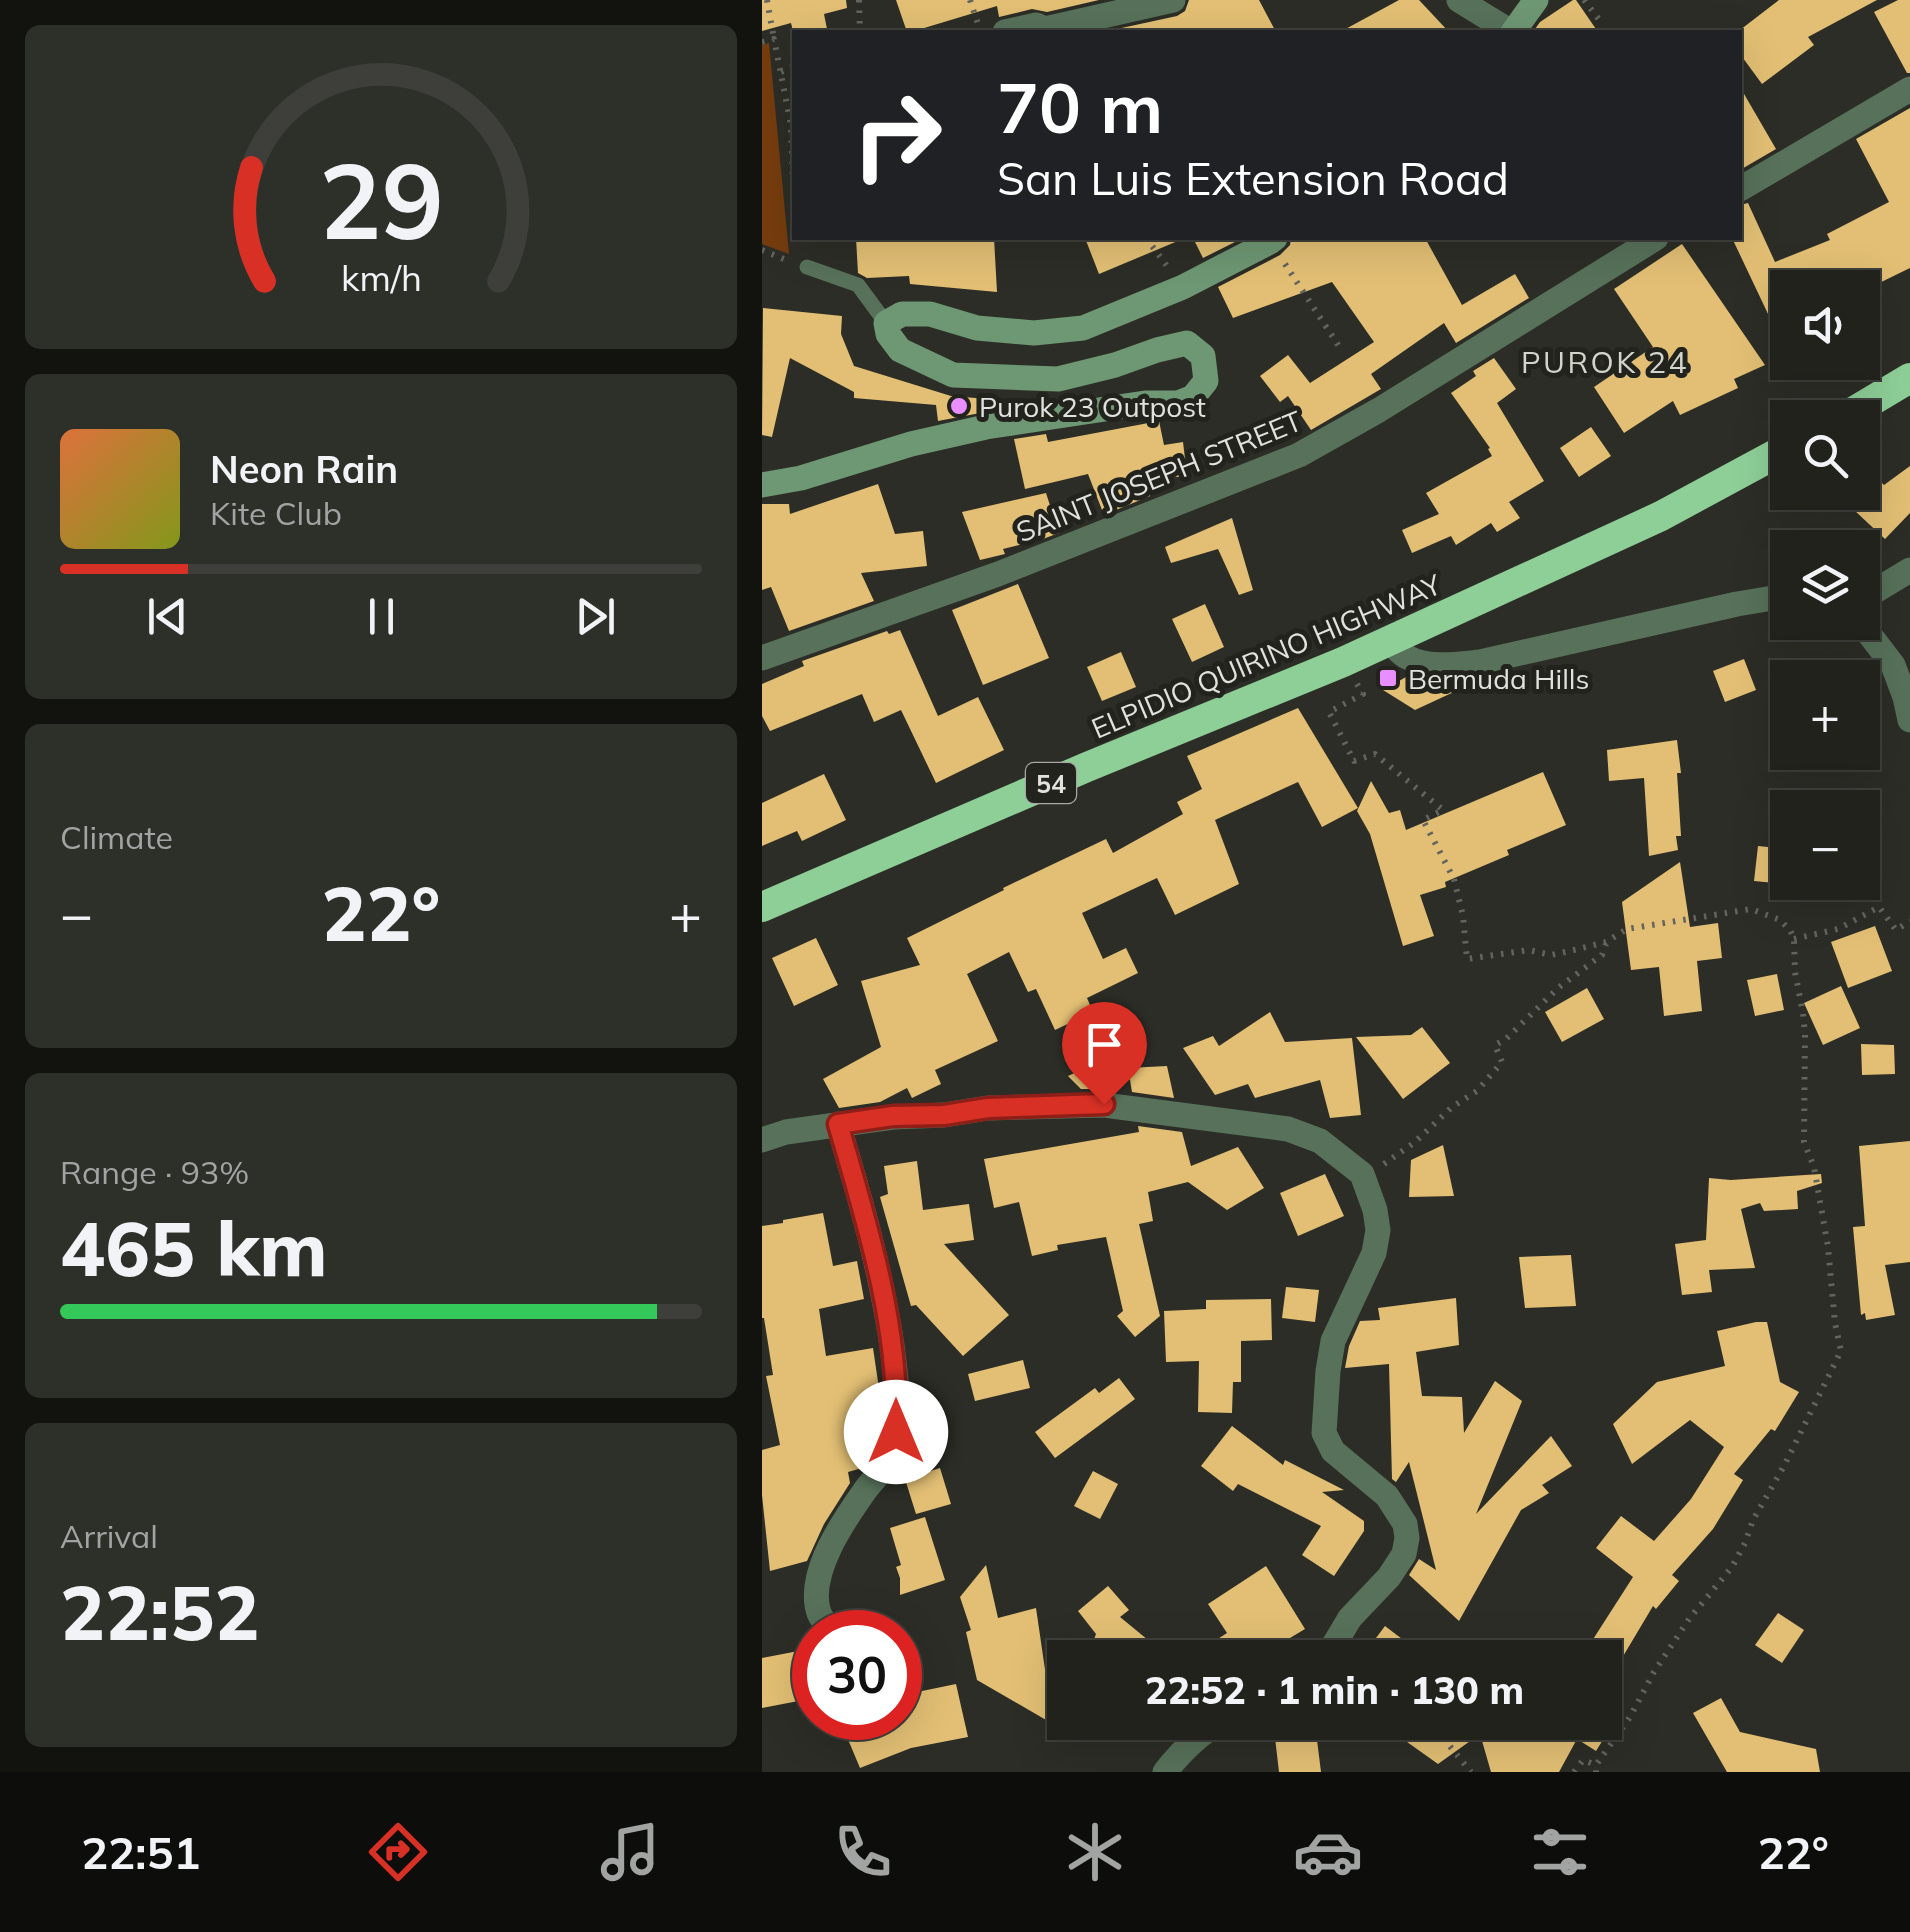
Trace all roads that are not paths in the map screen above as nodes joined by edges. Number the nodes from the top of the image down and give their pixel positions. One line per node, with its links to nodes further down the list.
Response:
1 (1173, 0): 6 (street)
2 (1460, 0): 7 (street)
3 (1536, 0): 8 (street)
4 (1014, 30): 5 (street)
5 (1045, 30)
6 (1045, 30)
7 (1509, 30)
8 (1514, 30)
9 (1910, 89): 10 (street)
10 (1742, 188)
11 (1273, 240): 14 (street)
12 (1653, 240): 24 (street, SAINT JOSEPH STREET)
13 (807, 267): 14 (lane)
14 (886, 323): 18 (street)
15 (1910, 378): 16 (highway)
16 (1873, 400)
17 (1770, 457): 22 (highway, ELPIDIO QUIRINO HIGHWAY / 54)
18 (762, 484)
19 (1910, 570): 20 (street)
20 (1880, 588)
21 (1770, 599): 22 (street)
22 (1389, 640): 26 (highway, ELPIDIO QUIRINO HIGHWAY / 54)
23 (1874, 640): 25 (street)
24 (762, 658)
25 (1910, 720)
26 (762, 907)
27 (838, 1124): 28 (street); 29 (street); 30 (street)
28 (762, 1140)
29 (819, 1610)
30 (1337, 1640)
31 (1196, 1740): 32 (street)
32 (1165, 1772)

